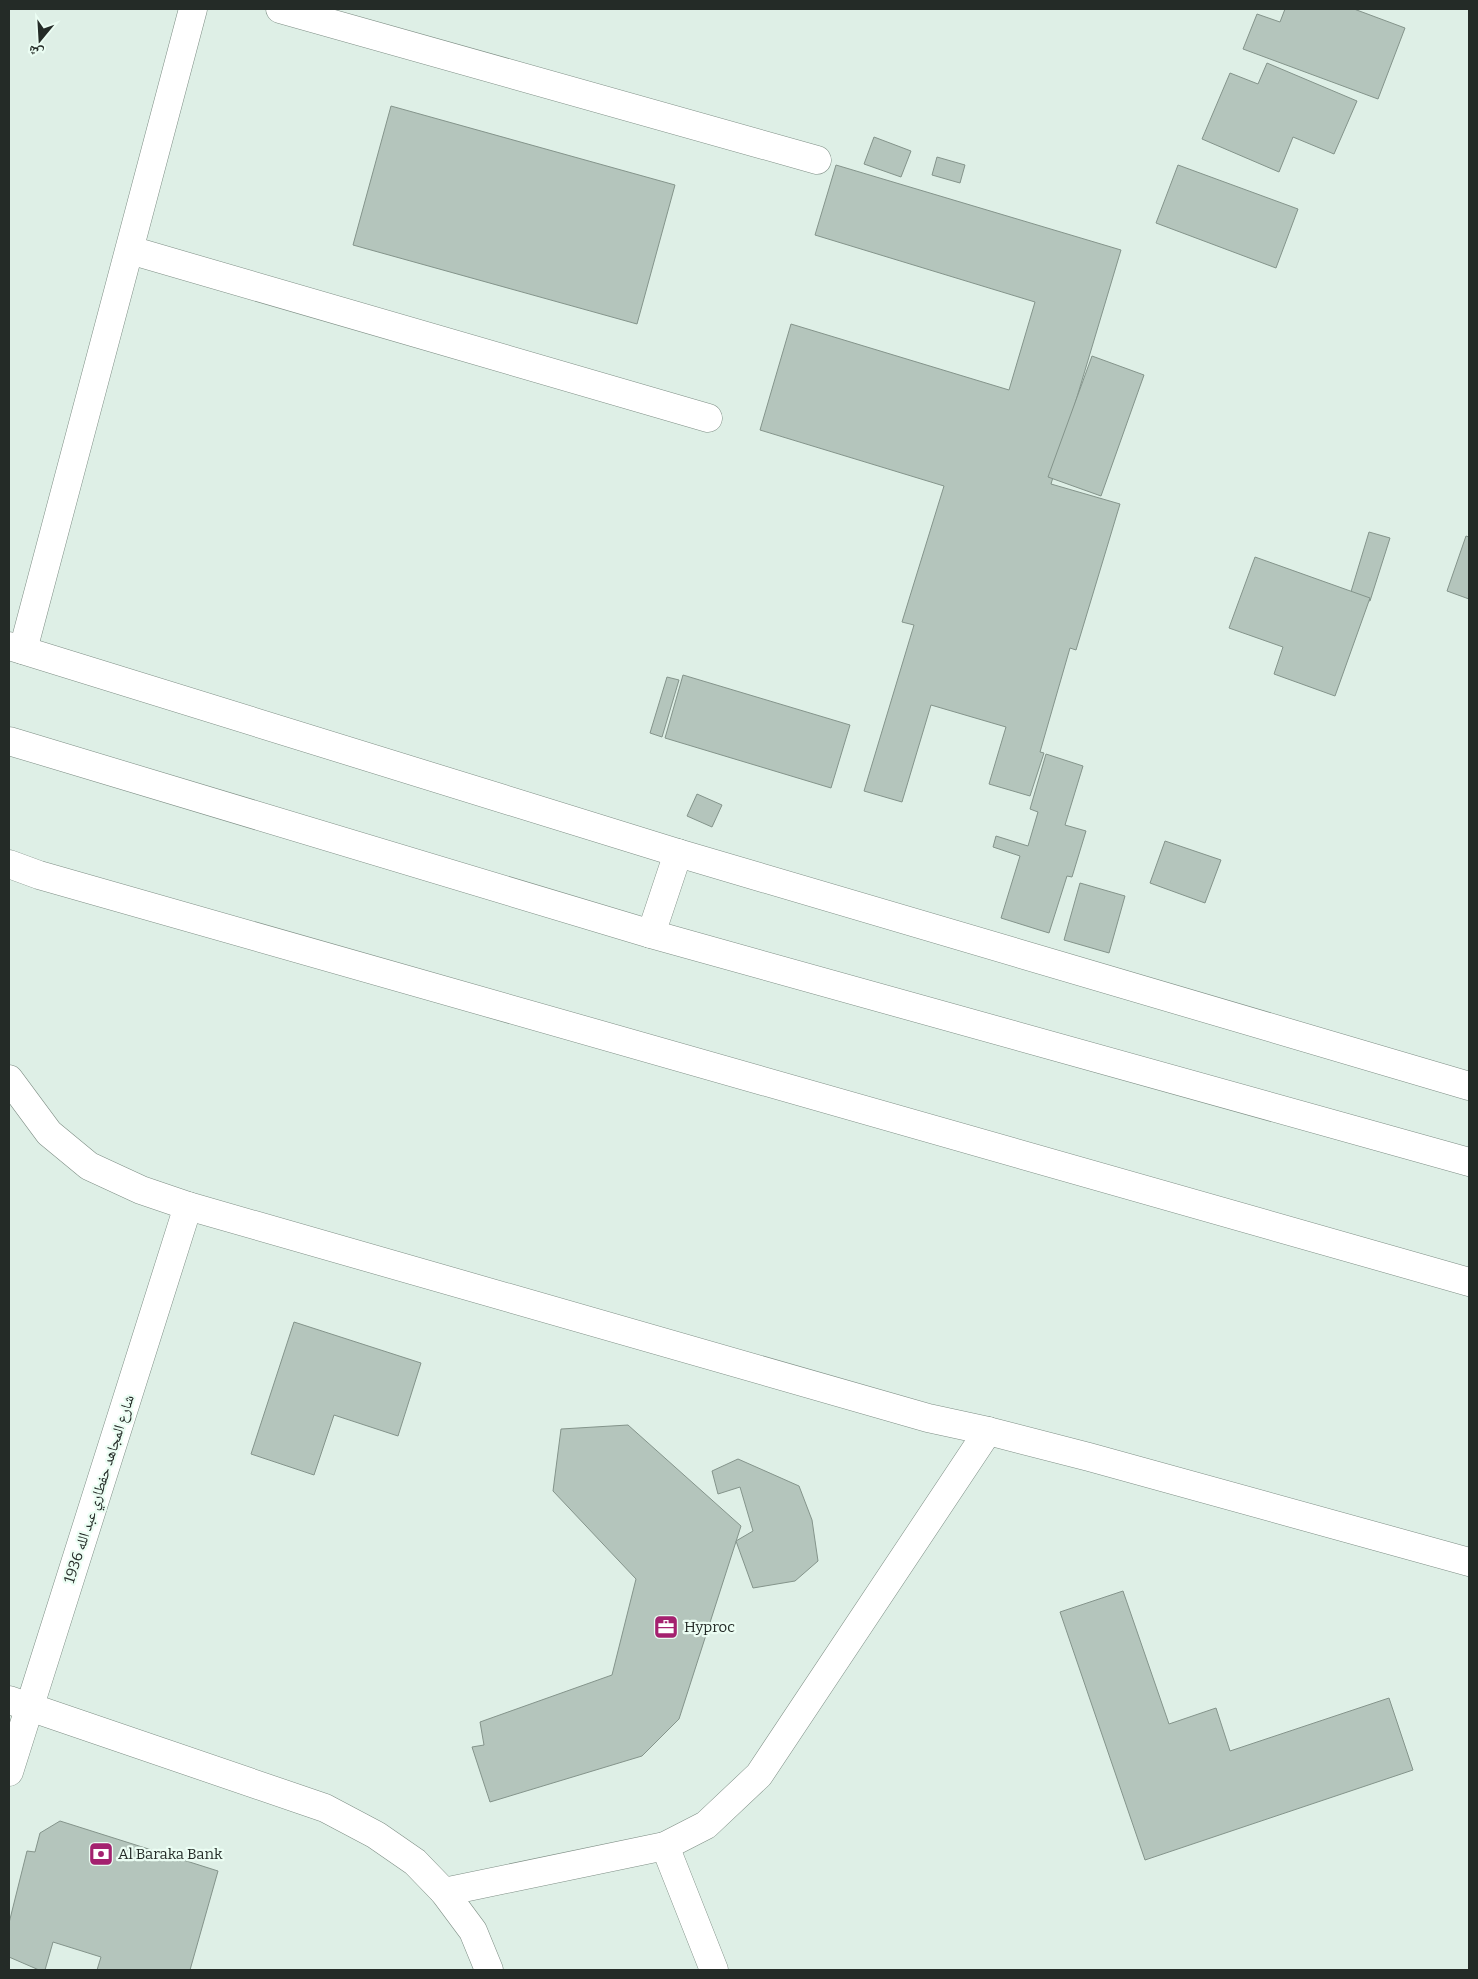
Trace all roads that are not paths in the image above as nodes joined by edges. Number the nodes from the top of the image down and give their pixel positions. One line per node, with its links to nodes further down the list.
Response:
1 (193, 9): 4 (street)
2 (280, 9): 3 (street)
3 (816, 160)
4 (130, 250): 5 (street); 6 (street)
5 (708, 418)
6 (16, 648): 8 (street)
7 (9, 741): 10 (street)
8 (678, 853): 10 (street); 12 (street)
9 (9, 864): 15 (street)
10 (652, 934): 13 (street)
11 (9, 1079): 14 (street)
12 (1469, 1086)
13 (1469, 1162)
14 (188, 1206): 16 (street); 18 (street, شارع المجاهد حفطاري عبد الله 1936)
15 (1469, 1282)
16 (988, 1431): 17 (street); 20 (street)
17 (1469, 1562)
18 (20, 1703): 19 (street, شارع المجاهد حفطاري عبد الله 1936); 21 (street)
19 (9, 1772)
20 (665, 1846): 21 (street); 23 (street)
21 (444, 1892): 22 (street)
22 (489, 1970)
23 (714, 1970)

